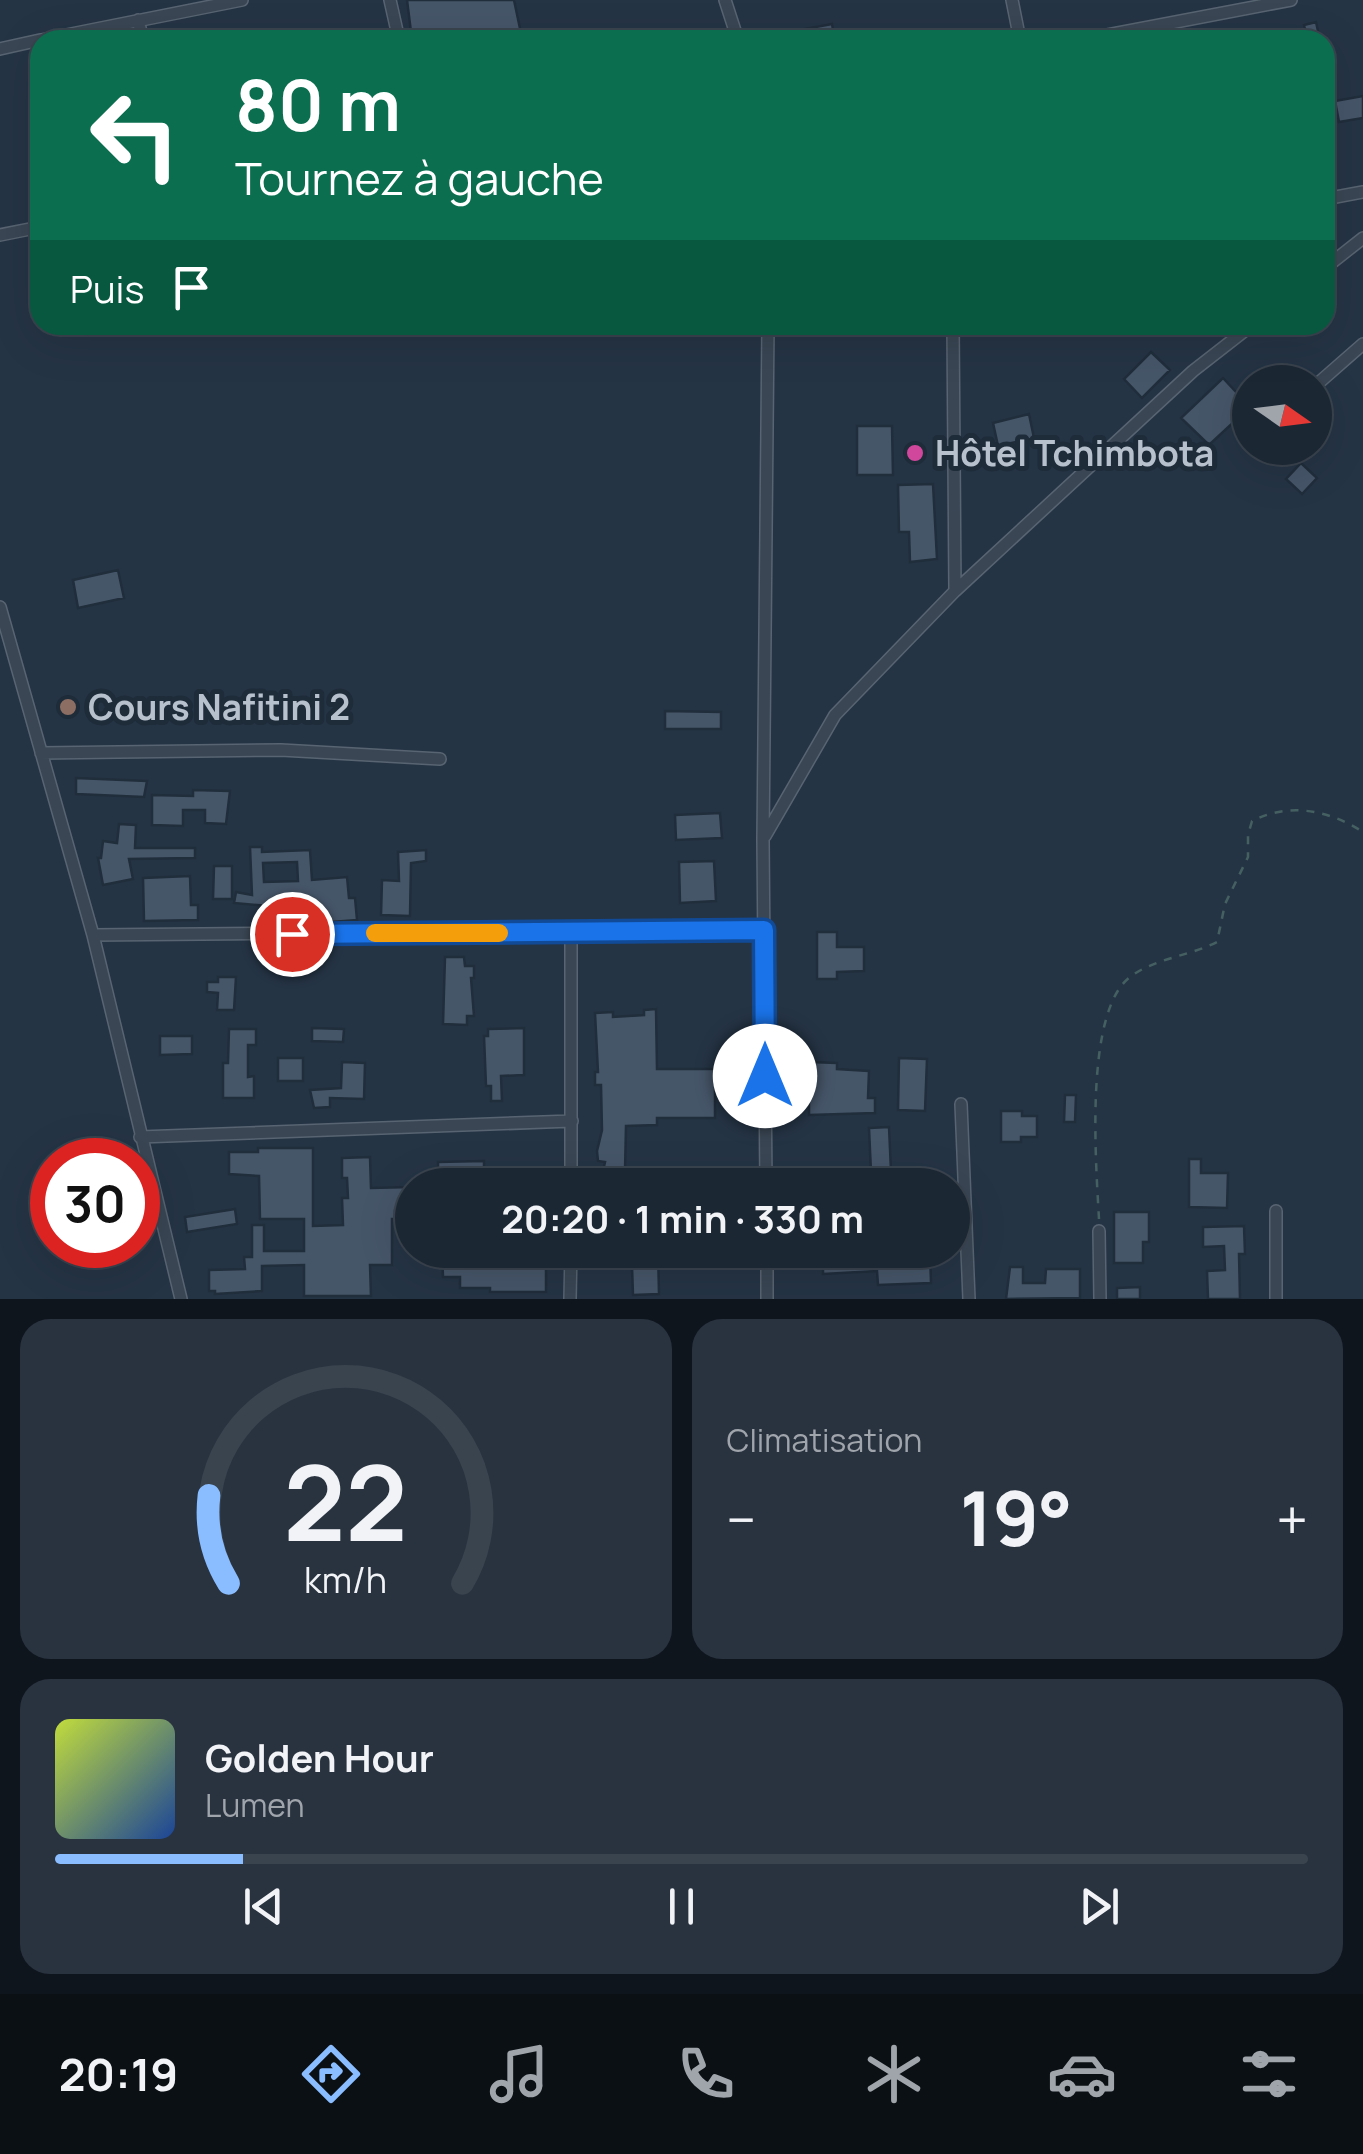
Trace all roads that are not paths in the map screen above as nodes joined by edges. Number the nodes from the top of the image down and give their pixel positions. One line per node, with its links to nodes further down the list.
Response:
1 (242, 0): 6 (street)
2 (390, 0): 9 (street)
3 (725, 0): 10 (street)
4 (1012, 0): 11 (street)
5 (1291, 0): 12 (street)
6 (138, 20): 7 (street); 8 (street)
7 (89, 30)
8 (140, 30)
9 (397, 30)
10 (735, 30)
11 (1018, 30)
12 (1134, 30)
13 (30, 42): 14 (street)
14 (0, 48)
15 (1363, 192): 16 (street)
16 (1335, 196)
17 (30, 229): 18 (street)
18 (0, 235)
19 (1363, 238): 20 (street)
20 (1335, 260)
21 (768, 335): 30 (street)
22 (952, 335): 26 (street)
23 (1239, 335): 26 (street)
24 (1363, 344): 25 (street)
25 (1332, 371)
26 (955, 591): 30 (street)
27 (0, 607): 28 (street)
28 (41, 753): 29 (street); 33 (street)
29 (440, 759)
30 (763, 840): 31 (street)
31 (764, 930): 32 (street); 38 (street)
32 (572, 932): 33 (street); 35 (street)
33 (93, 935): 36 (street)
34 (961, 1104): 46 (street)
35 (572, 1121): 36 (street); 37 (street)
36 (140, 1137): 43 (street)
37 (572, 1168)
38 (766, 1168)
39 (1276, 1210): 48 (street)
40 (1099, 1230): 47 (street)
41 (570, 1268): 44 (street)
42 (767, 1268): 45 (street)
43 (181, 1299)
44 (570, 1299)
45 (767, 1299)
46 (969, 1299)
47 (1100, 1299)
48 (1276, 1299)

